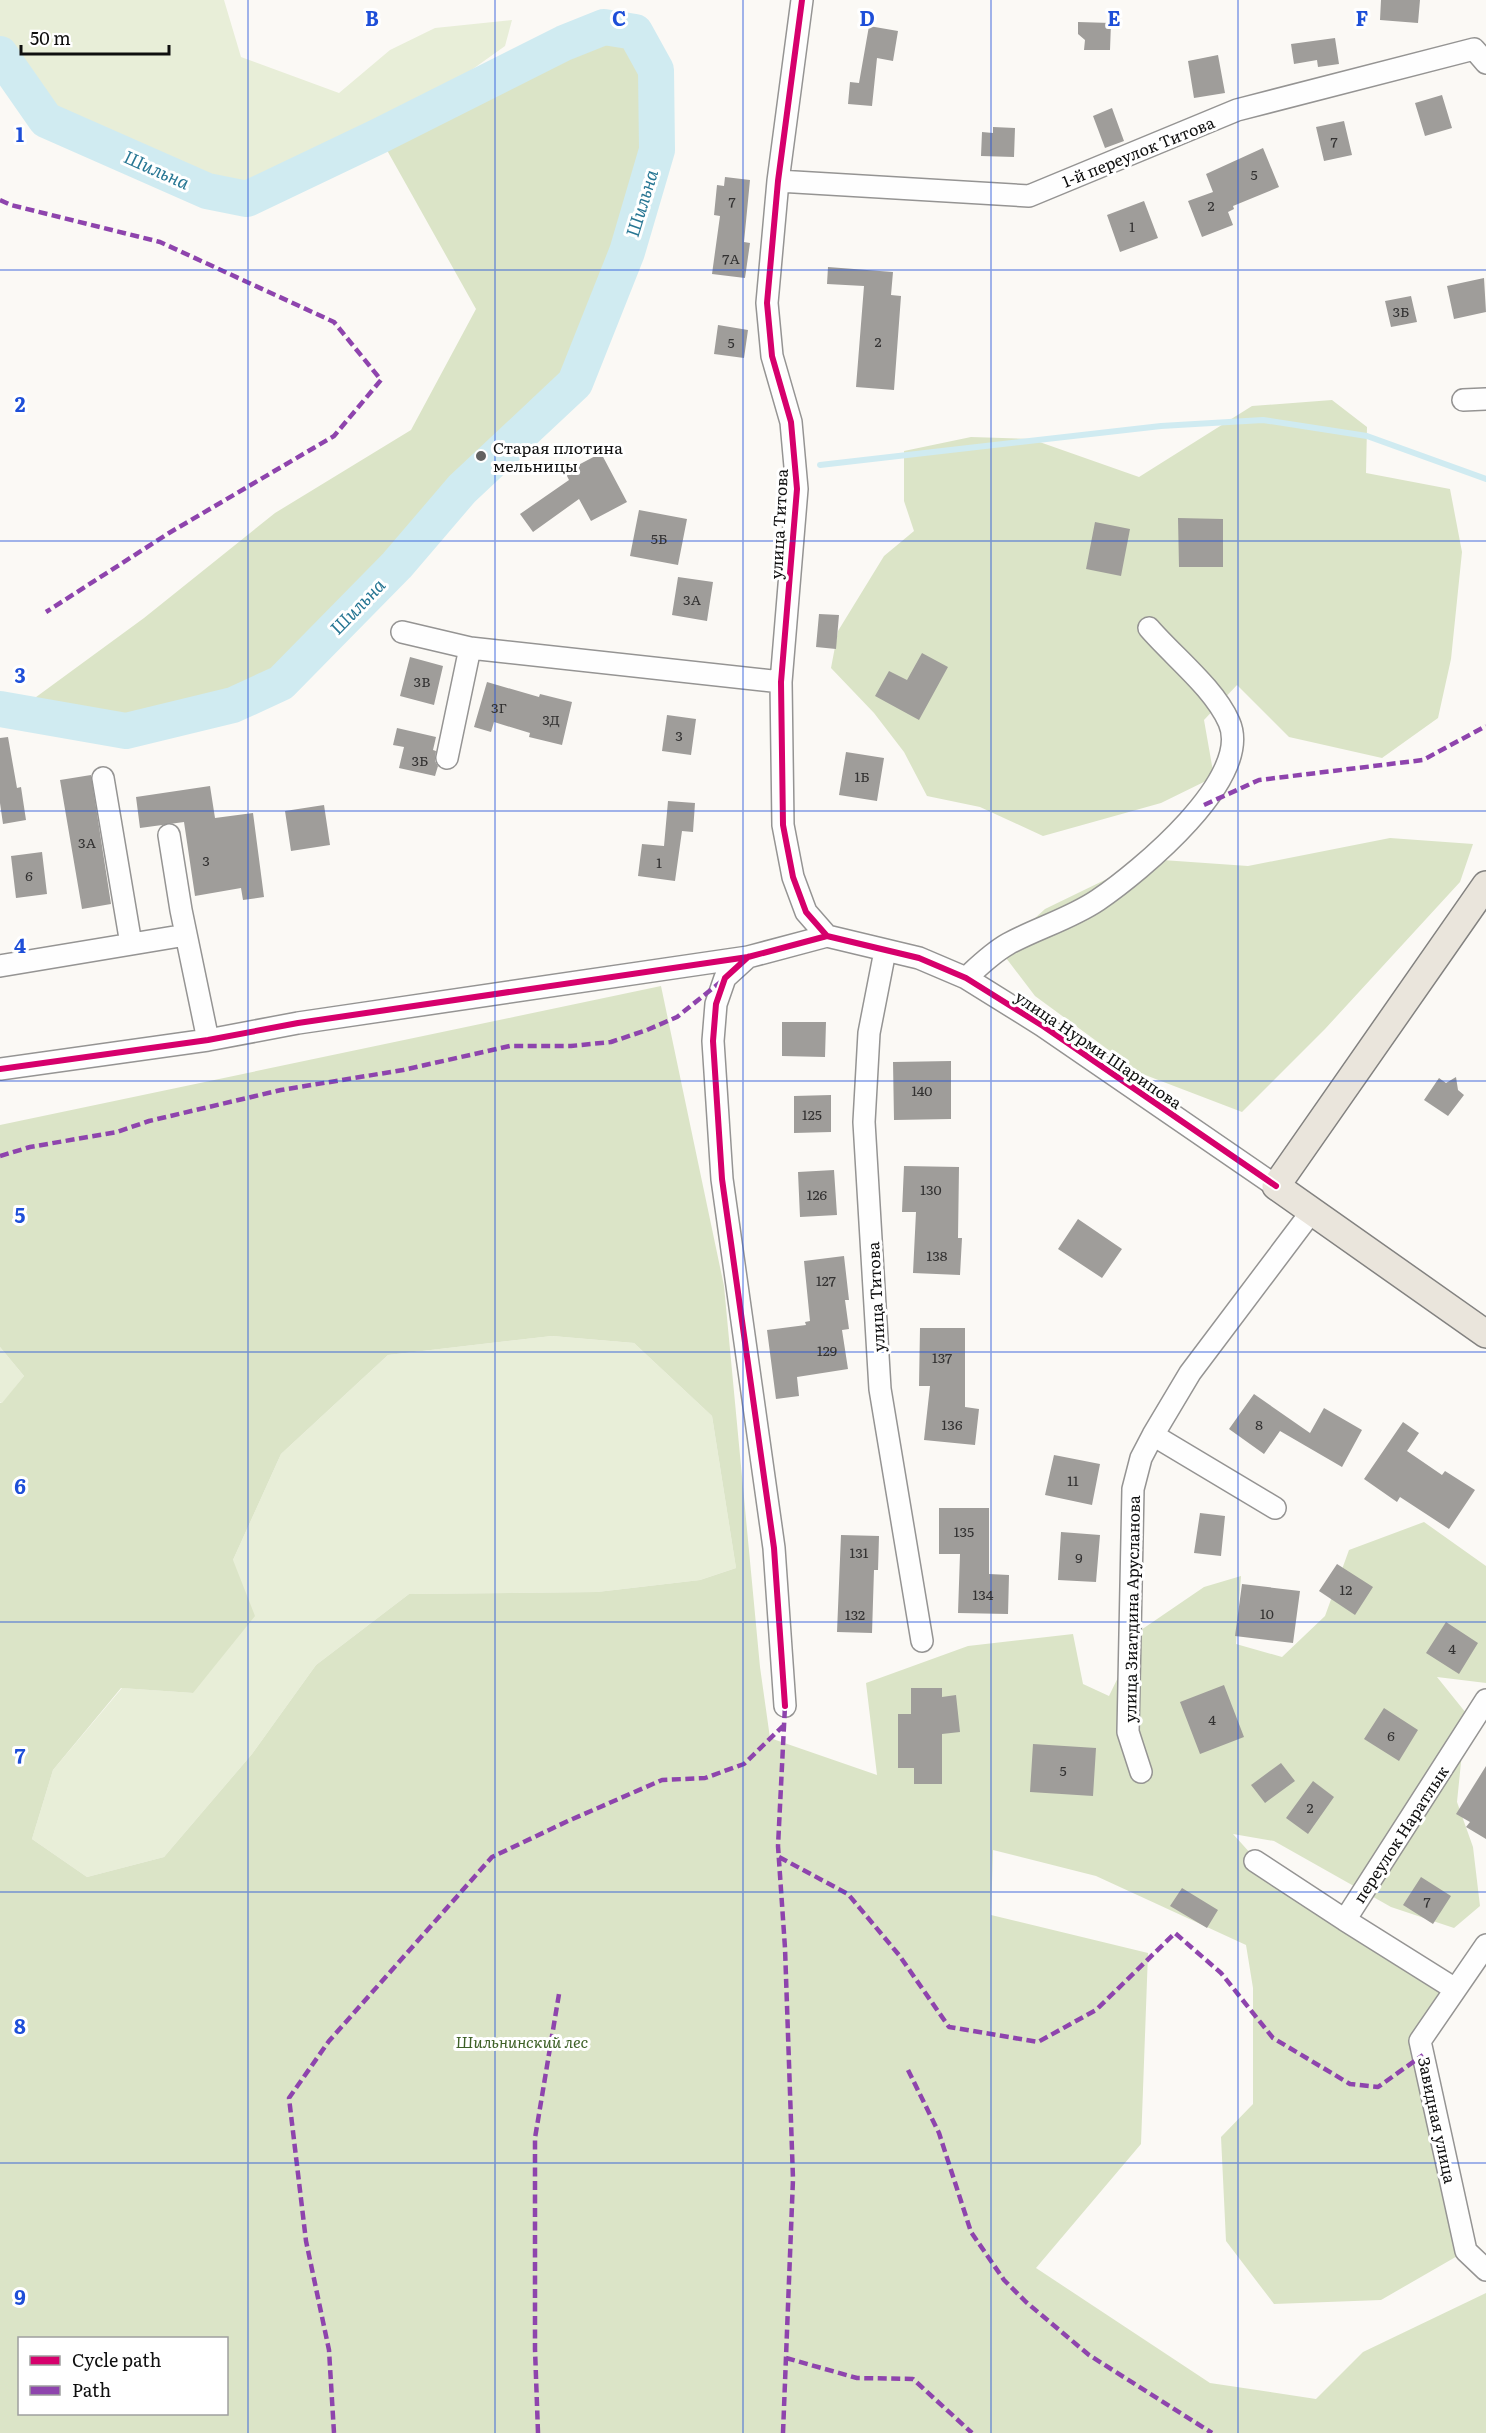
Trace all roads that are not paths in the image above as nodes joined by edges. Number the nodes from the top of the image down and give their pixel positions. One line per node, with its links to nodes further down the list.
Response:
1 (802, 0): 3 (street, улица Титова)
2 (1486, 63): 3 (street, 1-й переулок Титова)
3 (778, 181): 9 (street, улица Титова)
4 (1486, 399): 5 (street)
5 (1463, 400)
6 (1149, 628): 20 (street)
7 (402, 632): 8 (street)
8 (470, 648): 9 (street); 10 (street)
9 (781, 682): 15 (street, улица Титова)
10 (447, 758)
11 (103, 778): 16 (street)
12 (169, 835): 14 (street)
13 (1486, 885): 23 (main road)
14 (186, 935): 16 (street); 21 (street)
15 (827, 936): 17 (street, улица Нурми Шарипова); 18 (street)
16 (130, 944): 19 (street)
17 (885, 951): 20 (street, улица Нурми Шарипова); 28 (street, улица Титова)
18 (748, 957): 21 (street); 30 (street)
19 (0, 966)
20 (966, 978): 23 (street, улица Нурми Шарипова)
21 (208, 1040): 22 (street)
22 (0, 1069)
23 (1275, 1186): 24 (main road, улица Нурми Шарипова)
24 (1312, 1211): 25 (main road, улица Нурми Шарипова); 26 (street, улица Зиатдина Арусланова)
25 (1486, 1334)
26 (1153, 1435): 27 (street); 31 (street, улица Зиатдина Арусланова)
27 (1275, 1508)
28 (922, 1641)
29 (1486, 1700): 33 (street, переулок Наратлык)
30 (784, 1706)
31 (1141, 1772)
32 (1255, 1861): 33 (street)
33 (1345, 1920): 35 (street, переулок Наратлык)
34 (1486, 1945): 35 (street, Завидная улица)
35 (1455, 1989): 36 (street, Завидная улица)
36 (1486, 2270)

